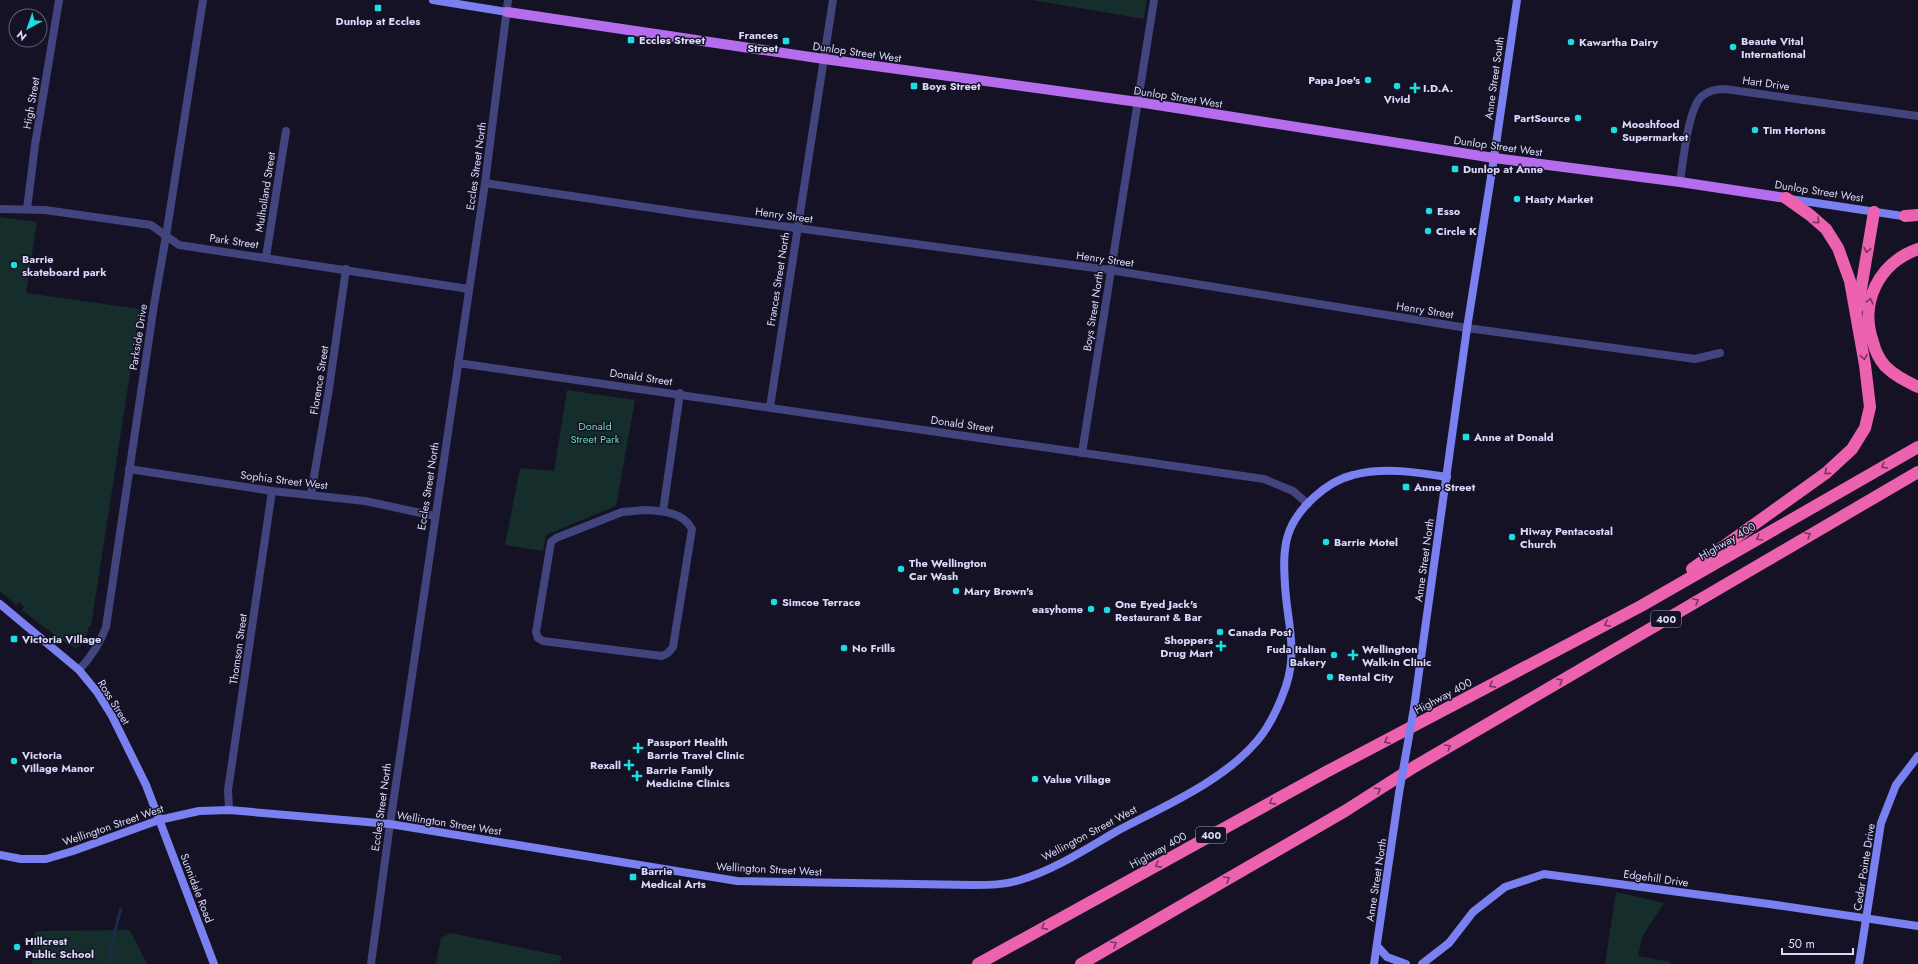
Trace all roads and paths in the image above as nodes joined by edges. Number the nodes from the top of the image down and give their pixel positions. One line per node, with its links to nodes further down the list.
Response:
1 (59, 0): 18 (street, High Street)
2 (203, 0): 24 (street, Parkside Drive)
3 (434, 0): 8 (street, Dunlop Street West)
4 (508, 0): 8 (street, Eccles Street North)
5 (833, 0): 9 (street, Frances Street North)
6 (1154, 0): 10 (street, Boys Street North)
7 (1517, 0): 13 (street, Anne Street South)
8 (507, 12): 9 (main road, Dunlop Street West); 15 (street, Eccles Street North)
9 (824, 59): 10 (main road, Dunlop Street West); 23 (street, Frances Street North)
10 (1138, 102): 13 (main road, Dunlop Street West); 28 (street, Boys Street North)
11 (1918, 116): 14 (street, Hart Drive)
12 (286, 131): 26 (street, Mulholland Street)
13 (1494, 158): 14 (main road, Dunlop Street West); 31 (street, Anne Street North)
14 (1680, 182): 16 (main road, Dunlop Street West)
15 (485, 183): 23 (street, Henry Street); 29 (street, Eccles Street North)
16 (1786, 198): 19 (street, Dunlop Street West); 30 (highway, one-way to 30)
17 (0, 209): 18 (street, Park Street)
18 (27, 209): 24 (street, Park Street)
19 (1874, 212): 21 (street, Dunlop Street West); 30 (highway, one-way to 30)
20 (1918, 215): 21 (highway)
21 (1905, 216): 22 (street, Dunlop Street West)
22 (1918, 218)
23 (797, 228): 28 (street, Henry Street); 36 (street, Frances Street North)
24 (166, 236): 26 (street, Park Street); 39 (street, Parkside Drive)
25 (1918, 249): 34 (highway, one-way to 25)
26 (266, 257): 27 (street, Park Street)
27 (346, 269): 29 (street, Park Street); 43 (street, Florence Street)
28 (1110, 270): 31 (street, Henry Street); 38 (street, Boys Street North)
29 (469, 289): 33 (street, Eccles Street North)
30 (1856, 319): 48 (highway, one-way to 48)
31 (1467, 328): 32 (street, Henry Street); 41 (street, Anne Street North)
32 (1720, 353)
33 (458, 362): 35 (street, Donald Street); 46 (street, Eccles Street North)
34 (1918, 388)
35 (680, 393): 36 (street, Donald Street); 45 (street)
36 (770, 407): 38 (street, Donald Street)
37 (1918, 447): 48 (highway, Highway 400 / 400, one-way to 48)
38 (1082, 453): 44 (street, Donald Street)
39 (129, 469): 42 (street, Sophia Street West); 49 (street, Parkside Drive)
40 (1918, 472): 61 (highway, 400, one-way to 40)
41 (1447, 477): 44 (street); 57 (street, Anne Street North, bridge)
42 (272, 490): 43 (street, Sophia Street West); 51 (street, Thomson Street)
43 (311, 494): 46 (street, Sophia Street West)
44 (1308, 504): 53 (street, Wellington Street West)
45 (663, 511): 45 (street)
46 (435, 516): 53 (street, Eccles Street North)
47 (0, 604): 49 (street, Ross Street)
48 (1641, 606): 60 (highway, Highway 400 / 400, one-way to 60)
49 (79, 670): 52 (street, Ross Street)
50 (1918, 756): 55 (street, Cedar Pointe Drive)
51 (229, 810): 52 (street, Wellington Street West); 53 (street, Wellington Street West)
52 (159, 820): 54 (street, Wellington Street West); 58 (street, Sunnidale Road)
53 (390, 824): 59 (street, Eccles Street North)
54 (0, 855)
55 (1866, 919): 56 (street, Edgehill Drive); 64 (street, Edgehill Drive); 65 (street, Cedar Pointe Drive)
56 (1918, 926)
57 (1377, 946): 62 (street, Anne Street North); 63 (street)
58 (214, 964)
59 (371, 964)
60 (978, 964)
61 (1081, 964)
62 (1374, 964)
63 (1406, 964)
64 (1422, 964)
65 (1859, 964)

